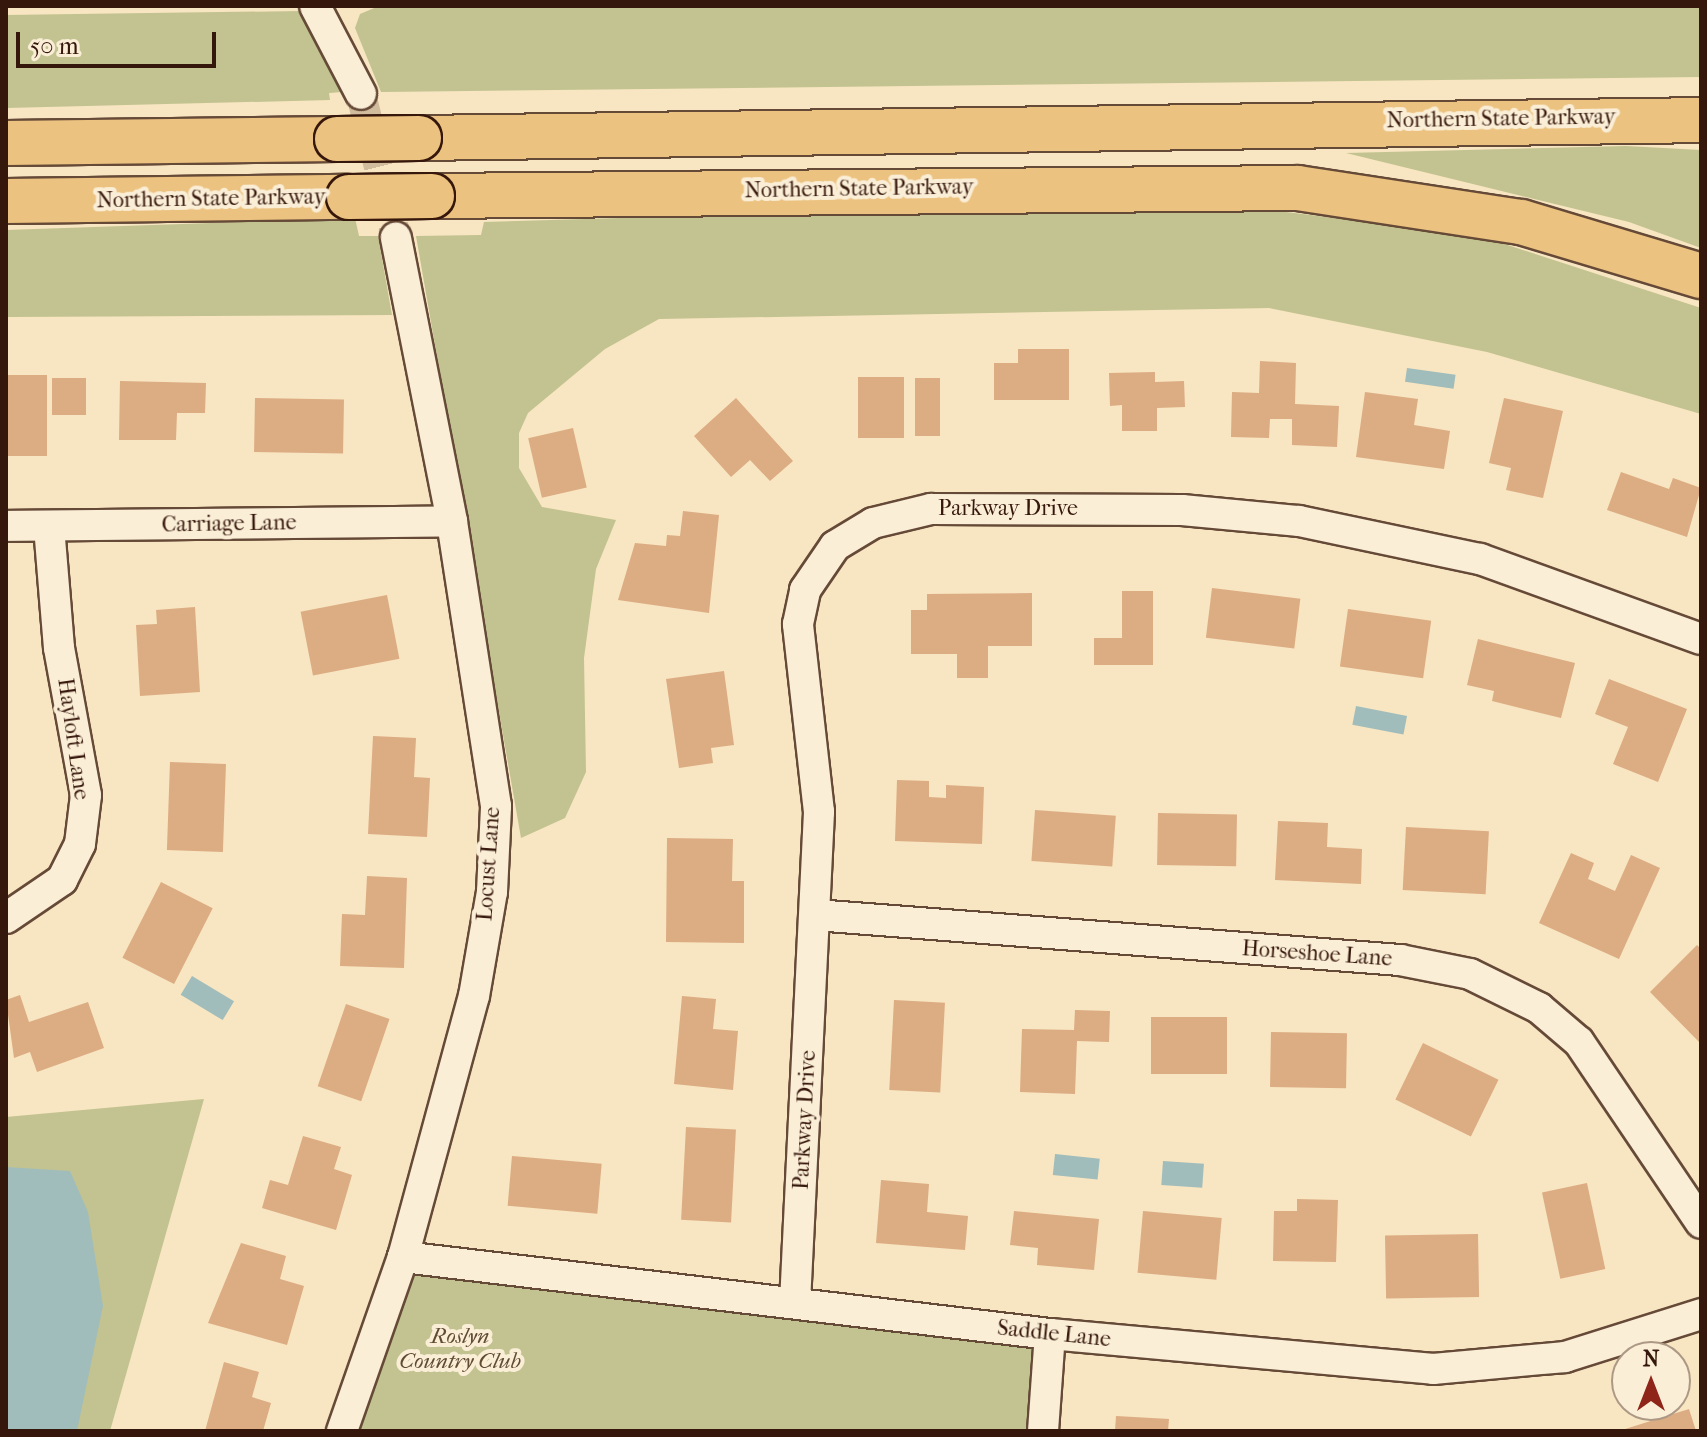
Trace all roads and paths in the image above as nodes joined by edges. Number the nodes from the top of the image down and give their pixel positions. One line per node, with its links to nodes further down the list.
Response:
1 (315, 6): 2 (street)
2 (361, 94)
3 (1701, 120): 4 (highway, Northern State Parkway, bridge)
4 (6, 143)
5 (6, 201): 7 (highway, Northern State Parkway, bridge)
6 (396, 237): 8 (street, Locust Lane)
7 (1701, 276)
8 (452, 521): 10 (street, Carriage Lane); 15 (street, Locust Lane)
9 (6, 526): 10 (street, Carriage Lane)
10 (49, 526): 13 (street, Hayloft Lane)
11 (1701, 639): 12 (street, Parkway Drive)
12 (815, 915): 14 (street, Horseshoe Lane); 16 (street, Parkway Drive)
13 (6, 918)
14 (1701, 1223)
15 (403, 1257): 16 (street, Saddle Lane); 19 (street, Locust Lane)
16 (795, 1303): 18 (street, Saddle Lane)
17 (1701, 1314): 18 (street, Saddle Lane)
18 (1050, 1334): 20 (street)
19 (342, 1431)
20 (1043, 1431)

